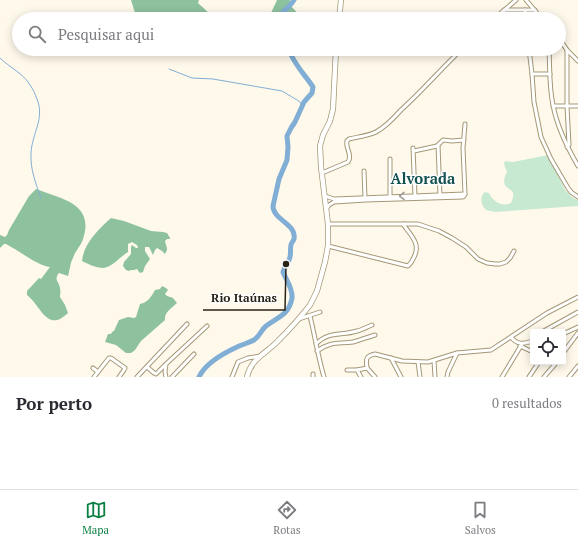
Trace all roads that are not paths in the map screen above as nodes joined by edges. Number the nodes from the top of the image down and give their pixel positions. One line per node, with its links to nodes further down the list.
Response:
1 (341, 0): 7 (main road)
2 (516, 0): 4 (street)
3 (526, 0): 6 (street)
4 (504, 10): 5 (street)
5 (525, 10): 6 (street)
6 (535, 10)
7 (340, 12)
8 (567, 50): 13 (street); 17 (street)
9 (336, 56): 25 (main road)
10 (455, 56): 26 (street)
11 (530, 56): 14 (street)
12 (549, 56): 15 (street)
13 (578, 61)
14 (532, 74): 15 (street); 32 (street)
15 (550, 74): 16 (street)
16 (553, 106): 17 (street); 22 (street)
17 (567, 106): 18 (street); 22 (street)
18 (578, 106)
19 (465, 124): 20 (street)
20 (464, 140): 21 (street); 30 (street)
21 (438, 145): 30 (street); 31 (street)
22 (567, 147): 24 (street)
23 (390, 159): 33 (street)
24 (578, 166)
25 (321, 167): 26 (street); 28 (main road)
26 (329, 169): 28 (street)
27 (364, 171): 34 (street)
28 (322, 173): 29 (main road)
29 (325, 196): 34 (street); 35 (main road)
30 (440, 196): 31 (street)
31 (415, 197): 33 (street)
32 (578, 197)
33 (390, 198): 34 (street)
34 (365, 199): 35 (street)
35 (326, 209): 36 (main road)
36 (328, 224): 37 (street); 38 (main road)
37 (403, 224): 38 (street); 39 (street)
38 (328, 246): 44 (main road)
39 (514, 251)
40 (578, 298): 53 (street)
41 (320, 312): 43 (street)
42 (578, 312): 49 (street)
43 (310, 316): 44 (street); 55 (street)
44 (298, 319): 62 (main road)
45 (187, 324): 70 (street)
46 (372, 325): 55 (street)
47 (207, 326): 66 (street)
48 (578, 327): 50 (street)
49 (547, 329)
50 (566, 333)
51 (578, 333): 57 (street)
52 (375, 335): 59 (street)
53 (511, 337): 56 (street); 60 (street)
54 (529, 342): 56 (street)
55 (316, 344): 59 (street)
56 (521, 345): 58 (street); 90 (street)
57 (566, 349)
58 (530, 350)
59 (317, 351): 83 (street)
60 (458, 353): 64 (street); 89 (street)
61 (194, 354): 80 (street)
62 (260, 356): 81 (street); 82 (main road)
63 (391, 358): 65 (street); 72 (street); 86 (street)
64 (434, 361): 65 (street); 88 (street)
65 (418, 362): 87 (street)
66 (166, 364): 70 (street); 79 (street)
67 (537, 365): 91 (street)
68 (554, 365): 92 (street)
69 (578, 366): 93 (street)
70 (147, 367): 78 (street)
71 (93, 368): 75 (street)
72 (367, 368): 74 (street); 85 (street)
73 (347, 370): 74 (street)
74 (356, 370): 84 (street)
75 (98, 372): 76 (street); 77 (street)
76 (94, 377)
77 (119, 377)
78 (137, 377)
79 (166, 377)
80 (172, 377)
81 (232, 377)
82 (247, 377)
83 (324, 377)
84 (361, 377)
85 (375, 377)
86 (401, 377)
87 (420, 377)
88 (435, 377)
89 (447, 377)
90 (502, 377)
91 (529, 377)
92 (544, 377)
93 (569, 377)

